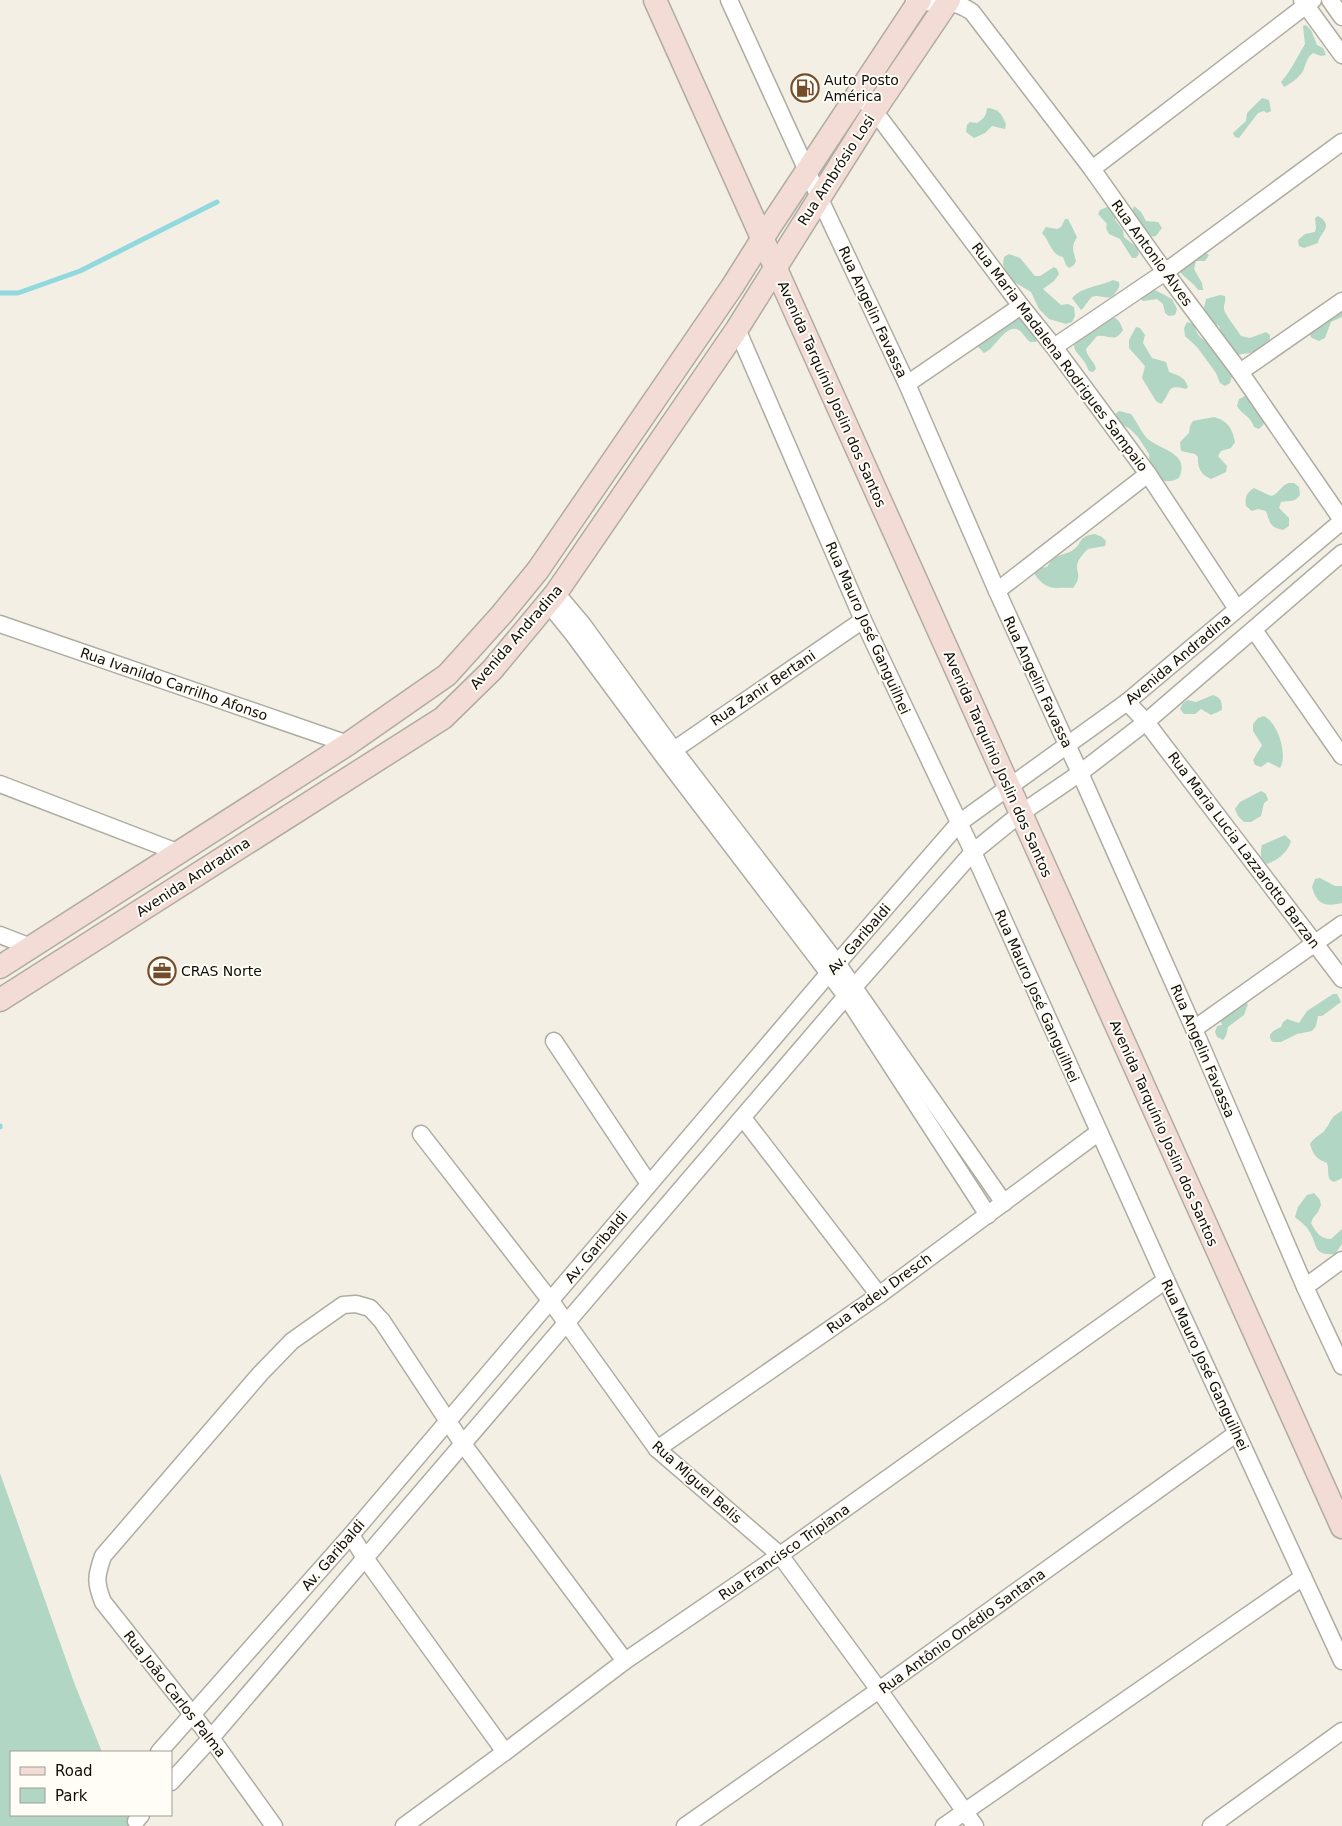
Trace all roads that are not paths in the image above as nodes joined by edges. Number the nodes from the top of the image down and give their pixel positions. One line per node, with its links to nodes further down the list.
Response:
1 (655, 0): 15 (main road, Avenida Tarquínio Joslin dos Santos)
2 (729, 0): 13 (street, Rua Angelin Favassa)
3 (949, 0): 5 (street); 10 (main road, Rua Ambrósio Losi); 12 (street, Rua Antonio Alves)
4 (1330, 0): 7 (street)
5 (917, 1): 9 (main road, Rua Ambrósio Losi)
6 (1307, 2): 8 (street); 12 (street)
7 (1342, 17)
8 (1342, 55)
9 (857, 95): 10 (street, Rua Maria Madalena Rodrigues Sampaio); 13 (main road, Rua Ambrósio Losi)
10 (874, 111): 14 (main road, Rua Ambrósio Losi); 19 (street, Rua Maria Madalena Rodrigues Sampaio)
11 (1342, 142): 17 (street)
12 (1092, 169): 17 (street, Rua Antonio Alves)
13 (808, 171): 14 (street, Rua Angelin Favassa); 15 (main road, Rua Ambrósio Losi)
14 (819, 197): 16 (main road, Rua Ambrósio Losi); 23 (street, Rua Angelin Favassa)
15 (763, 237): 16 (main road, Avenida Tarquínio Joslin dos Santos); 35 (main road, Avenida Andradina)
16 (776, 265): 20 (main road, Avenida Andradina); 41 (main road, Avenida Tarquínio Joslin dos Santos)
17 (1165, 272): 21 (street); 22 (street, Rua Antonio Alves)
18 (1342, 301): 22 (street)
19 (1020, 306): 21 (street, Rua Maria Madalena Rodrigues Sampaio); 23 (street)
20 (737, 329): 28 (main road, Avenida Andradina); 30 (street, Rua Mauro José Ganguilhei)
21 (1054, 347): 24 (street, Rua Maria Madalena Rodrigues Sampaio)
22 (1240, 372): 25 (street, Rua Antonio Alves)
23 (907, 384): 27 (street, Rua Angelin Favassa)
24 (1148, 474): 27 (street); 29 (street, Rua Maria Madalena Rodrigues Sampaio)
25 (1342, 520): 29 (street, Avenida Andradina)
26 (1342, 553): 32 (street, Av. Garibaldi)
27 (997, 591): 36 (street, Rua Angelin Favassa)
28 (552, 598): 37 (street); 45 (main road, Avenida Andradina)
29 (1237, 609): 33 (street, Avenida Andradina)
30 (863, 620): 37 (street, Rua Zanir Bertani); 44 (street, Rua Mauro José Ganguilhei)
31 (0, 624): 35 (street, Rua Ivanildo Carrilho Afonso)
32 (1254, 630): 34 (street, Av. Garibaldi); 38 (street)
33 (1127, 702): 34 (street, Rua Maria Lucia Lazzarotto Barzan); 36 (street, Avenida Andradina)
34 (1146, 722): 39 (street, Av. Garibaldi); 51 (street, Rua Maria Lucia Lazzarotto Barzan)
35 (348, 744): 43 (main road, Avenida Andradina)
36 (1067, 746): 39 (street, Rua Angelin Favassa); 41 (street, Avenida Andradina)
37 (669, 753): 55 (street)
38 (1342, 756)
39 (1080, 773): 42 (street, Av. Garibaldi); 59 (street, Rua Angelin Favassa)
40 (0, 784): 46 (street)
41 (1008, 789): 42 (main road, Avenida Tarquínio Joslin dos Santos); 44 (street, Av. Garibaldi)
42 (1020, 814): 47 (street, Av. Garibaldi); 78 (main road, Avenida Tarquínio Joslin dos Santos)
43 (235, 817): 45 (main road); 46 (main road, Avenida Andradina)
44 (959, 824): 47 (street, Rua Mauro José Ganguilhei); 55 (street, Av. Garibaldi)
45 (248, 841): 52 (main road, Avenida Andradina)
46 (177, 852): 48 (main road, Avenida Andradina)
47 (973, 852): 57 (street, Av. Garibaldi); 62 (street, Rua Mauro José Ganguilhei)
48 (72, 922): 52 (main road); 53 (main road, Avenida Andradina)
49 (1342, 924): 51 (street)
50 (0, 935): 53 (street)
51 (1316, 943): 56 (street, Rua Maria Lucia Lazzarotto Barzan); 59 (street)
52 (85, 946): 58 (main road, Avenida Andradina)
53 (31, 947): 54 (main road, Avenida Andradina)
54 (0, 967)
55 (833, 968): 57 (street); 64 (street, Av. Garibaldi)
56 (1342, 979)
57 (850, 991): 61 (street, Av. Garibaldi); 65 (street); 66 (street)
58 (0, 1000)
59 (1194, 1030): 69 (street, Rua Angelin Favassa)
60 (554, 1041): 64 (street)
61 (743, 1118): 70 (street); 72 (street, Av. Garibaldi)
62 (1098, 1132): 65 (street, Rua Tadeu Dresch); 68 (street, Rua Mauro José Ganguilhei)
63 (421, 1134): 71 (street, Rua Miguel Belis)
64 (649, 1184): 71 (street, Av. Garibaldi)
65 (1004, 1203): 66 (street, Rua Tadeu Dresch)
66 (988, 1214): 70 (street, Rua Tadeu Dresch)
67 (1342, 1260): 69 (street)
68 (1166, 1280): 75 (street, Rua Mauro José Ganguilhei); 80 (street, Rua Francisco Tripiana)
69 (1305, 1287): 73 (street, Rua Angelin Favassa)
70 (879, 1295): 77 (street, Rua Tadeu Dresch)
71 (550, 1300): 72 (street, Rua Miguel Belis); 74 (street, Av. Garibaldi)
72 (566, 1324): 76 (street, Av. Garibaldi); 77 (street, Rua Miguel Belis)
73 (1342, 1366)
74 (448, 1420): 76 (street); 79 (street, Av. Garibaldi); 86 (street, Rua João Carlos Palma)
75 (1237, 1433): 82 (street, Rua Mauro José Ganguilhei); 85 (street, Rua Antônio Onédio Santana)
76 (464, 1444): 81 (street, Av. Garibaldi); 83 (street)
77 (656, 1449): 80 (street, Rua Miguel Belis)
78 (1342, 1527)
79 (351, 1535): 81 (street); 86 (street, Av. Garibaldi)
80 (780, 1555): 83 (street, Rua Francisco Tripiana); 85 (street, Rua Miguel Belis)
81 (365, 1558): 88 (street, Av. Garibaldi); 90 (street)
82 (1303, 1577): 84 (street, Rua Mauro José Ganguilhei); 92 (street)
83 (624, 1661): 90 (street, Rua Francisco Tripiana)
84 (1342, 1661)
85 (879, 1690): 92 (street, Rua Miguel Belis); 95 (street, Rua Antônio Onédio Santana)
86 (192, 1714): 88 (street, Rua João Carlos Palma); 89 (street, Av. Garibaldi)
87 (1342, 1730): 98 (street)
88 (211, 1738): 91 (street, Av. Garibaldi); 93 (street, Rua João Carlos Palma)
89 (160, 1751)
90 (505, 1752): 94 (street, Rua Francisco Tripiana)
91 (172, 1781)
92 (964, 1811): 96 (street); 97 (street, Rua Miguel Belis)
93 (274, 1826)
94 (404, 1826)
95 (685, 1826)
96 (944, 1826)
97 (975, 1826)
98 (1211, 1826)

